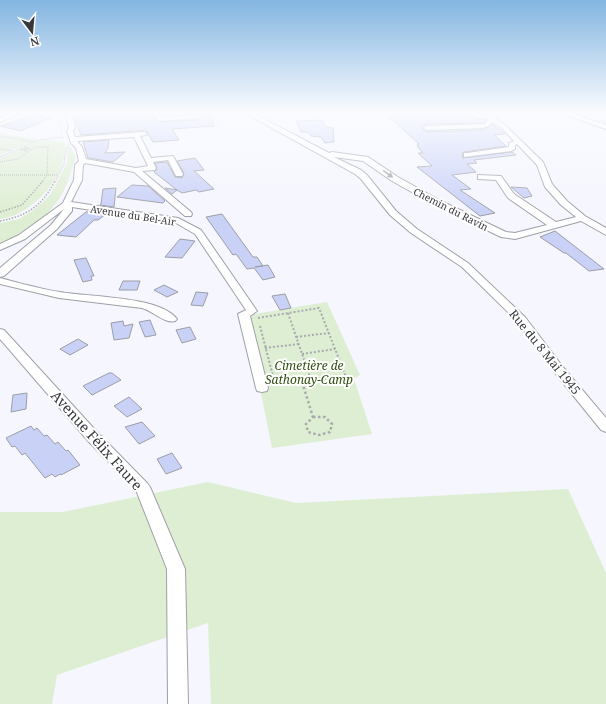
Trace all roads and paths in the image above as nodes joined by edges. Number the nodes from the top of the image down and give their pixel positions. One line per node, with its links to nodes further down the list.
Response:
1 (28, 146): 9 (path)
2 (67, 146): 20 (path)
3 (78, 146): 14 (street)
4 (141, 146): 15 (street)
5 (311, 146): 11 (street, Rue du 8 Mai 1945)
6 (511, 146): 12 (street)
7 (522, 146): 27 (street)
8 (0, 149): 10 (path)
9 (24, 149): 10 (path); 16 (path); 19 (path)
10 (13, 151): 13 (path)
11 (326, 154): 29 (street, Chemin du Ravin, one-way to 29); 49 (street, Rue du 8 Mai 1945)
12 (467, 155)
13 (0, 157)
14 (83, 161): 17 (street); 23 (street)
15 (148, 161): 17 (street); 18 (street)
16 (0, 162)
17 (136, 170): 26 (street)
18 (179, 174)
19 (47, 175): 20 (path); 21 (path); 24 (path)
20 (58, 175): 28 (path)
21 (1, 176)
22 (482, 177): 29 (street)
23 (66, 204): 25 (street); 34 (street, Avenue du Bel-Air)
24 (0, 212)
25 (61, 213): 31 (street); 32 (street)
26 (188, 214)
27 (582, 218): 29 (street, Chemin du Ravin); 30 (street)
28 (0, 221)
29 (554, 225)
30 (606, 232)
31 (0, 247)
32 (0, 274)
33 (0, 281): 36 (street)
34 (252, 311): 35 (path); 47 (street)
35 (288, 313): 39 (path); 40 (path)
36 (171, 319)
37 (260, 326): 42 (path)
38 (0, 332): 50 (street, Avenue Félix Faure)
39 (329, 333): 40 (path); 43 (path)
40 (296, 337): 41 (path)
41 (299, 344): 42 (path); 44 (path)
42 (265, 348): 46 (path)
43 (335, 349): 44 (path); 45 (path)
44 (302, 354): 45 (path)
45 (311, 381): 46 (path)
46 (302, 382): 48 (path)
47 (262, 388)
48 (313, 417): 48 (path)
49 (606, 427)
50 (178, 704)

